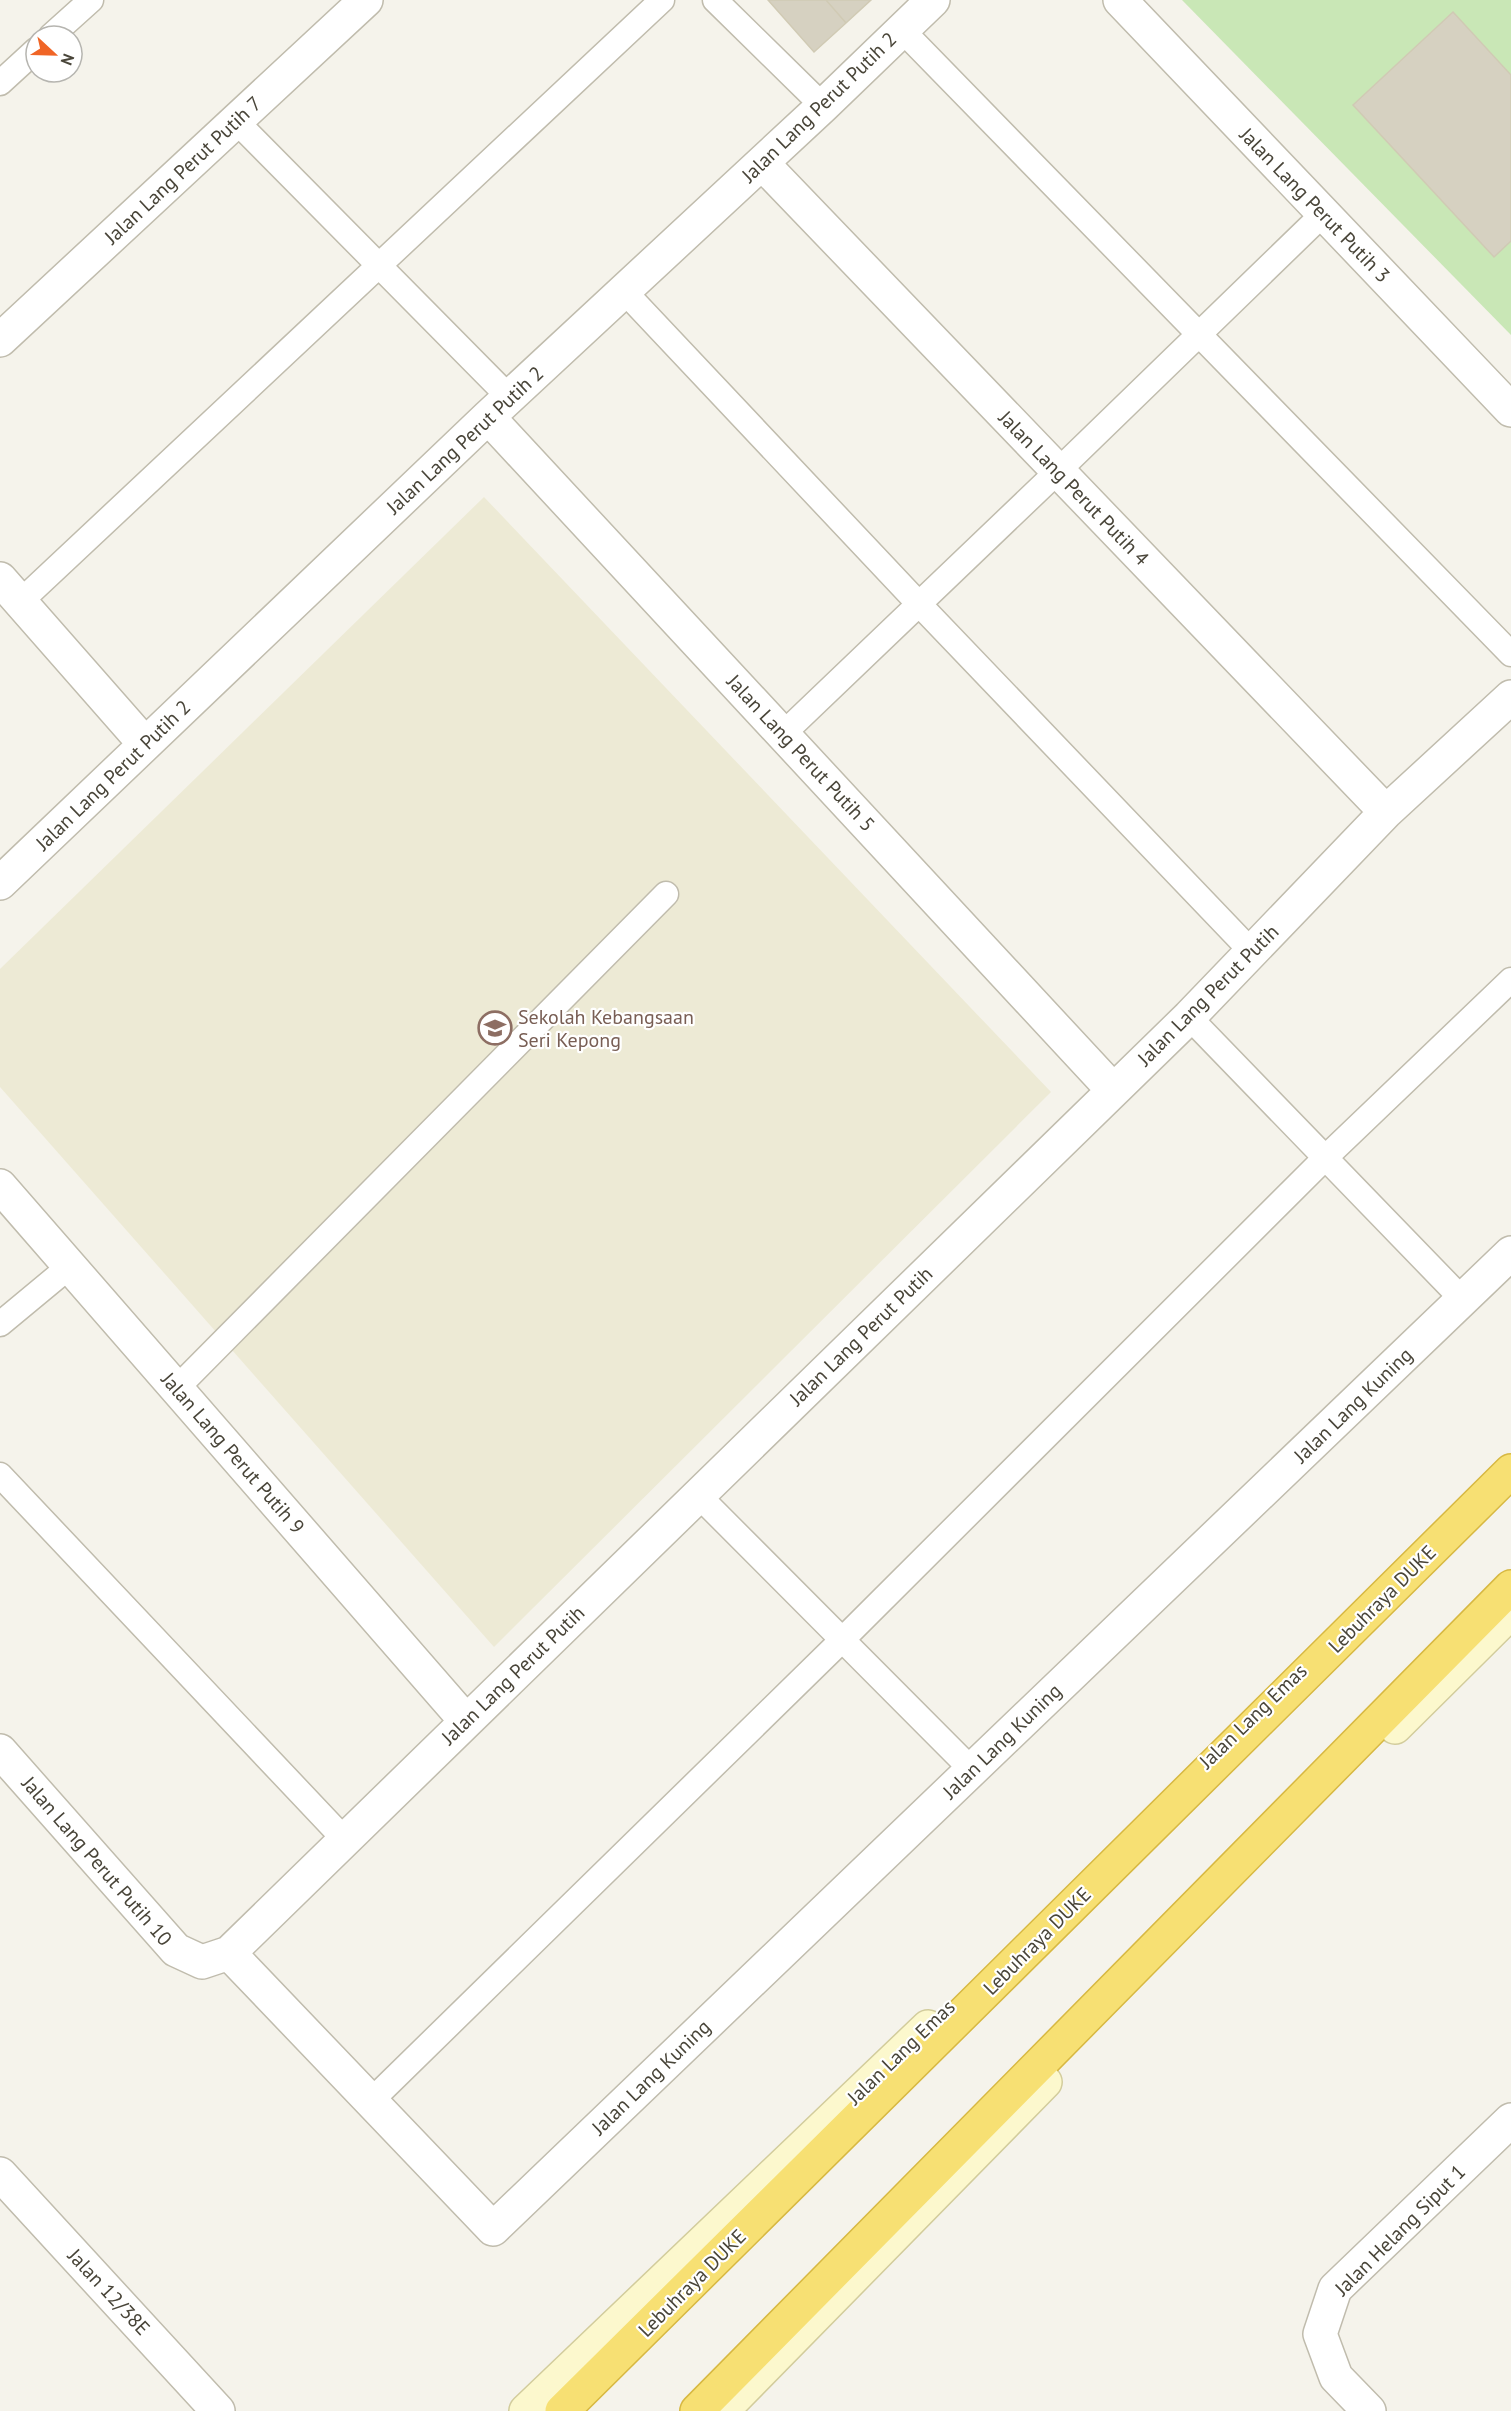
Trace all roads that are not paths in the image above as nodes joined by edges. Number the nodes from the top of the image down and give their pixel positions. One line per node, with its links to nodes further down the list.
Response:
1 (91, 0): 7 (lane)
2 (366, 0): 12 (street, Jalan Lang Perut Putih 7)
3 (662, 0): 15 (lane)
4 (715, 0): 11 (lane)
5 (933, 0): 8 (street, Jalan Lang Perut Putih 2)
6 (1120, 0): 14 (street, Jalan Lang Perut Putih 3)
7 (64, 24)
8 (902, 29): 11 (street, Jalan Lang Perut Putih 2); 17 (lane)
9 (24, 61): 10 (lane)
10 (0, 83)
11 (823, 106): 13 (street, Jalan Lang Perut Putih 2)
12 (236, 121): 15 (lane); 18 (street, Jalan Lang Perut Putih 7)
13 (762, 163): 16 (street, Jalan Lang Perut Putih 2); 21 (street, Jalan Lang Perut Putih 4)
14 (1323, 214): 17 (lane); 20 (street, Jalan Lang Perut Putih 3)
15 (380, 266): 19 (lane); 22 (lane)
16 (624, 291): 19 (street, Jalan Lang Perut Putih 2); 23 (lane)
17 (1200, 334): 21 (lane); 24 (lane)
18 (0, 340)
19 (499, 408): 26 (street, Jalan Lang Perut Putih 5); 27 (street, Jalan Lang Perut Putih 2)
20 (1511, 410)
21 (1059, 471): 23 (lane); 28 (street, Jalan Lang Perut Putih 4)
22 (10, 591): 27 (street)
23 (919, 604): 26 (lane); 31 (lane)
24 (1511, 654)
25 (1511, 697): 28 (street, Jalan Lang Perut Putih)
26 (783, 734): 34 (street, Jalan Lang Perut Putih 5)
27 (145, 744): 29 (street, Jalan Lang Perut Putih 2)
28 (1386, 813): 31 (street, Jalan Lang Perut Putih)
29 (0, 883)
30 (666, 894): 41 (lane)
31 (1252, 952): 33 (street, Jalan Lang Perut Putih)
32 (1511, 981): 35 (lane)
33 (1189, 1017): 34 (street, Jalan Lang Perut Putih); 35 (lane)
34 (1113, 1090): 44 (street, Jalan Lang Perut Putih)
35 (1325, 1158): 39 (lane); 47 (lane)
36 (0, 1186): 38 (street, Jalan Lang Perut Putih 9)
37 (1511, 1253): 39 (street, Jalan Lang Kuning)
38 (70, 1266): 40 (lane); 41 (street, Jalan Lang Perut Putih 9)
39 (1463, 1300): 50 (street, Jalan Lang Kuning)
40 (0, 1324)
41 (176, 1389): 48 (street, Jalan Lang Perut Putih 9)
42 (1511, 1470): 57 (main road, Jalan Lang Emas); 58 (highway, Lebuhraya DUKE)
43 (0, 1475): 51 (lane)
44 (699, 1496): 47 (lane); 48 (street, Jalan Lang Perut Putih)
45 (1511, 1587): 59 (highway)
46 (1511, 1612): 60 (main road)
47 (842, 1640): 50 (lane); 53 (lane)
48 (466, 1721): 51 (street, Jalan Lang Perut Putih)
49 (0, 1751): 52 (street, Jalan Lang Perut Putih 10)
50 (972, 1770): 53 (street, Jalan Lang Kuning)
51 (345, 1840): 52 (street, Jalan Lang Perut Putih)
52 (216, 1957): 53 (street)
53 (371, 2101)
54 (1511, 2120): 61 (street, Jalan Helang Siput 1)
55 (5, 2190): 56 (street, Jalan 12/38E)
56 (218, 2411)
57 (526, 2411)
58 (562, 2411)
59 (697, 2411)
60 (722, 2411)
61 (1370, 2411)

